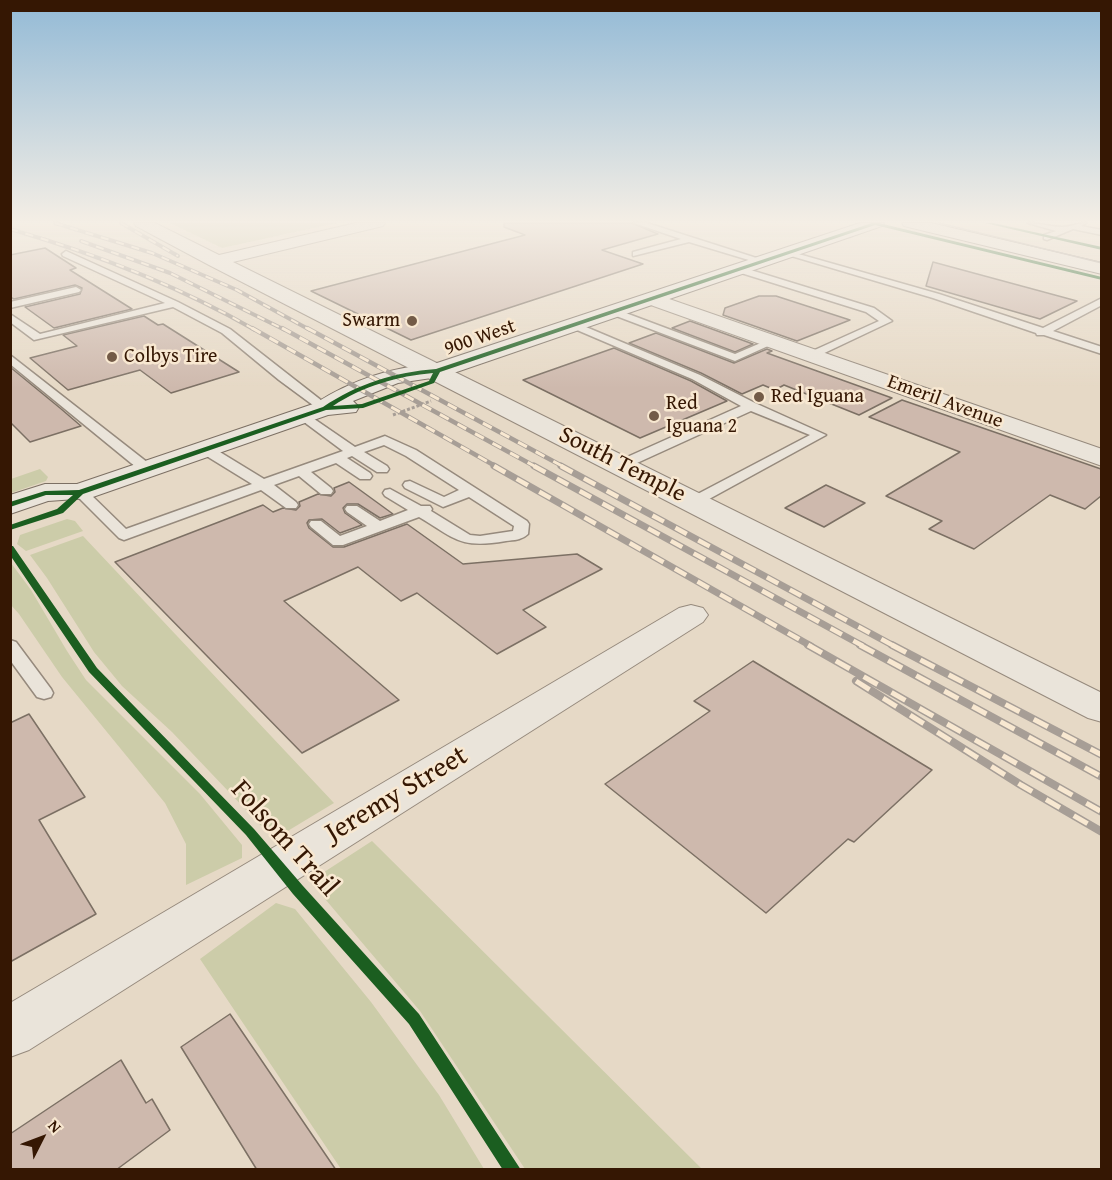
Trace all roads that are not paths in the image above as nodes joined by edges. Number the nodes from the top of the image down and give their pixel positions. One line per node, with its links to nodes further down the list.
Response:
1 (119, 278): 9 (lane)
2 (246, 278): 19 (street, South Temple)
3 (716, 278): 7 (street, 900 West)
4 (767, 278): 17 (lane)
5 (876, 278): 14 (lane)
6 (76, 290): 10 (lane)
7 (652, 299): 11 (street, 900 West); 15 (street, Emeril Avenue)
8 (1101, 301): 14 (lane)
9 (174, 303): 12 (lane); 21 (lane)
10 (10, 305)
11 (615, 312): 13 (street, 900 West); 15 (lane)
12 (10, 317)
13 (574, 325): 19 (street, 900 West); 20 (lane)
14 (1041, 333): 16 (lane)
15 (774, 341): 17 (street, Emeril Avenue)
16 (1101, 351)
17 (812, 355): 25 (street, Emeril Avenue)
18 (10, 358): 27 (lane)
19 (437, 385): 21 (street, 900 West); 26 (street, South Temple)
20 (751, 406): 26 (lane); 37 (lane)
21 (315, 412): 22 (street, 900 West); 23 (lane)
22 (204, 449): 27 (street, 900 West); 31 (lane)
23 (354, 452): 24 (lane); 28 (lane); 34 (lane)
24 (338, 458): 29 (lane); 30 (lane)
25 (1101, 458)
26 (621, 465): 37 (street, South Temple)
27 (147, 469): 35 (street, 900 West)
28 (382, 469)
29 (302, 471): 31 (lane); 33 (lane)
30 (365, 476)
31 (264, 485): 35 (lane); 40 (lane)
32 (410, 485): 38 (lane)
33 (326, 491)
34 (470, 491): 38 (lane); 42 (lane)
35 (80, 492): 39 (street, 900 West); 45 (street, 900 West)
36 (390, 494): 42 (lane)
37 (695, 501): 49 (street, South Temple)
38 (443, 503): 42 (lane)
39 (10, 505)
40 (291, 505)
41 (352, 509): 44 (lane)
42 (418, 512): 44 (lane)
43 (316, 524): 44 (lane)
44 (379, 527)
45 (10, 528)
46 (691, 615): 50 (street, Jeremy Street)
47 (10, 646): 48 (lane)
48 (44, 693)
49 (1101, 709)
50 (10, 1032)

